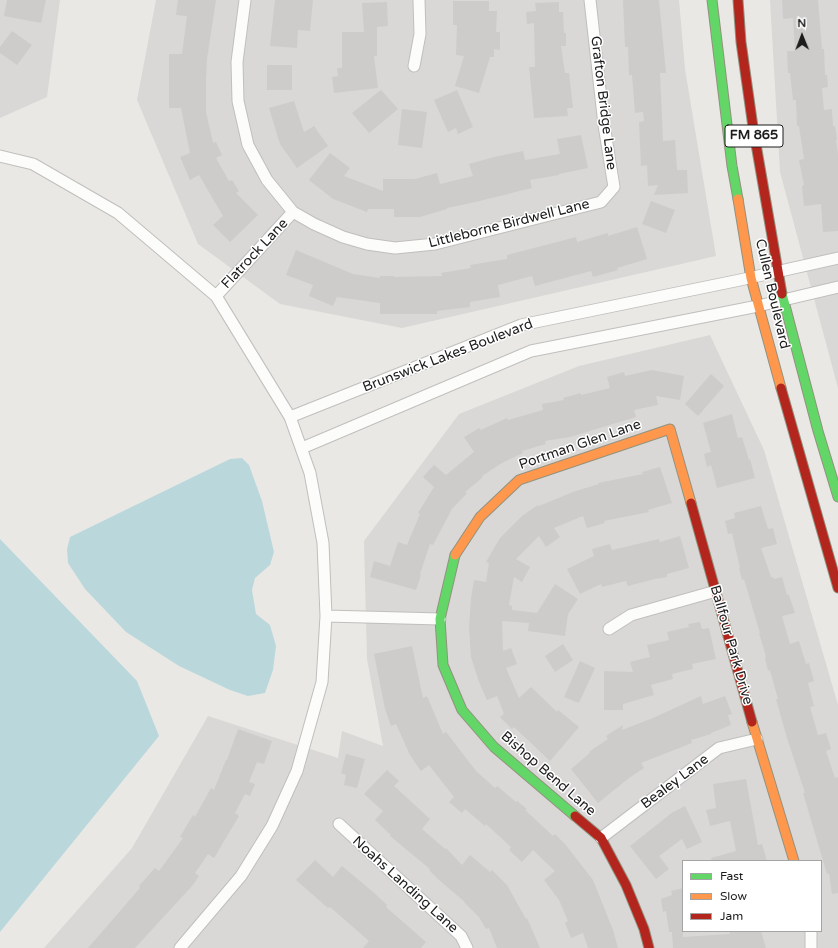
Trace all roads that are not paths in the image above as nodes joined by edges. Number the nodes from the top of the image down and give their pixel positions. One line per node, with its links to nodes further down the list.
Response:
1 (245, 0): 9 (street, Littleborne Birdwell Lane)
2 (419, 0): 6 (street)
3 (590, 0): 8 (street, Grafton Bridge Lane)
4 (712, 0): 12 (street, Cullen Boulevard / FM 865)
5 (738, 0): 11 (street, Cullen Boulevard / FM 865)
6 (414, 66)
7 (0, 156): 14 (street)
8 (601, 202): 9 (street, Littleborne Birdwell Lane)
9 (293, 212): 14 (street, Flatrock Lane)
10 (838, 258): 11 (street, Brunswick Lakes Boulevard)
11 (778, 272): 12 (street, Brunswick Lakes Boulevard); 15 (street, Cullen Boulevard / FM 865)
12 (751, 278): 16 (street, Cullen Boulevard / FM 865); 17 (street, Brunswick Lakes Boulevard)
13 (838, 287): 15 (street, Brunswick Lakes Boulevard)
14 (216, 296): 17 (street)
15 (784, 300): 16 (street, Brunswick Lakes Boulevard); 20 (street, Cullen Boulevard / FM 865)
16 (758, 306): 19 (street, Brunswick Lakes Boulevard); 21 (street, Cullen Boulevard / FM 865)
17 (290, 417): 19 (street)
18 (670, 429): 22 (street, Ballfour Park Drive); 24 (street, Portman Glen Lane)
19 (302, 448): 23 (street)
20 (838, 497)
21 (838, 588)
22 (716, 591): 25 (street); 26 (street, Ballfour Park Drive)
23 (326, 616): 24 (street); 31 (street)
24 (440, 619): 28 (street, Bishop Bend Lane)
25 (609, 629)
26 (757, 739): 28 (street, Bealey Lane); 29 (street, Ballfour Park Drive)
27 (339, 824): 32 (street, Noahs Landing Lane)
28 (600, 838): 33 (street, Bishop Bend Lane)
29 (794, 860)
30 (811, 932): 34 (street)
31 (180, 948)
32 (468, 948)
33 (649, 948)
34 (811, 948)

